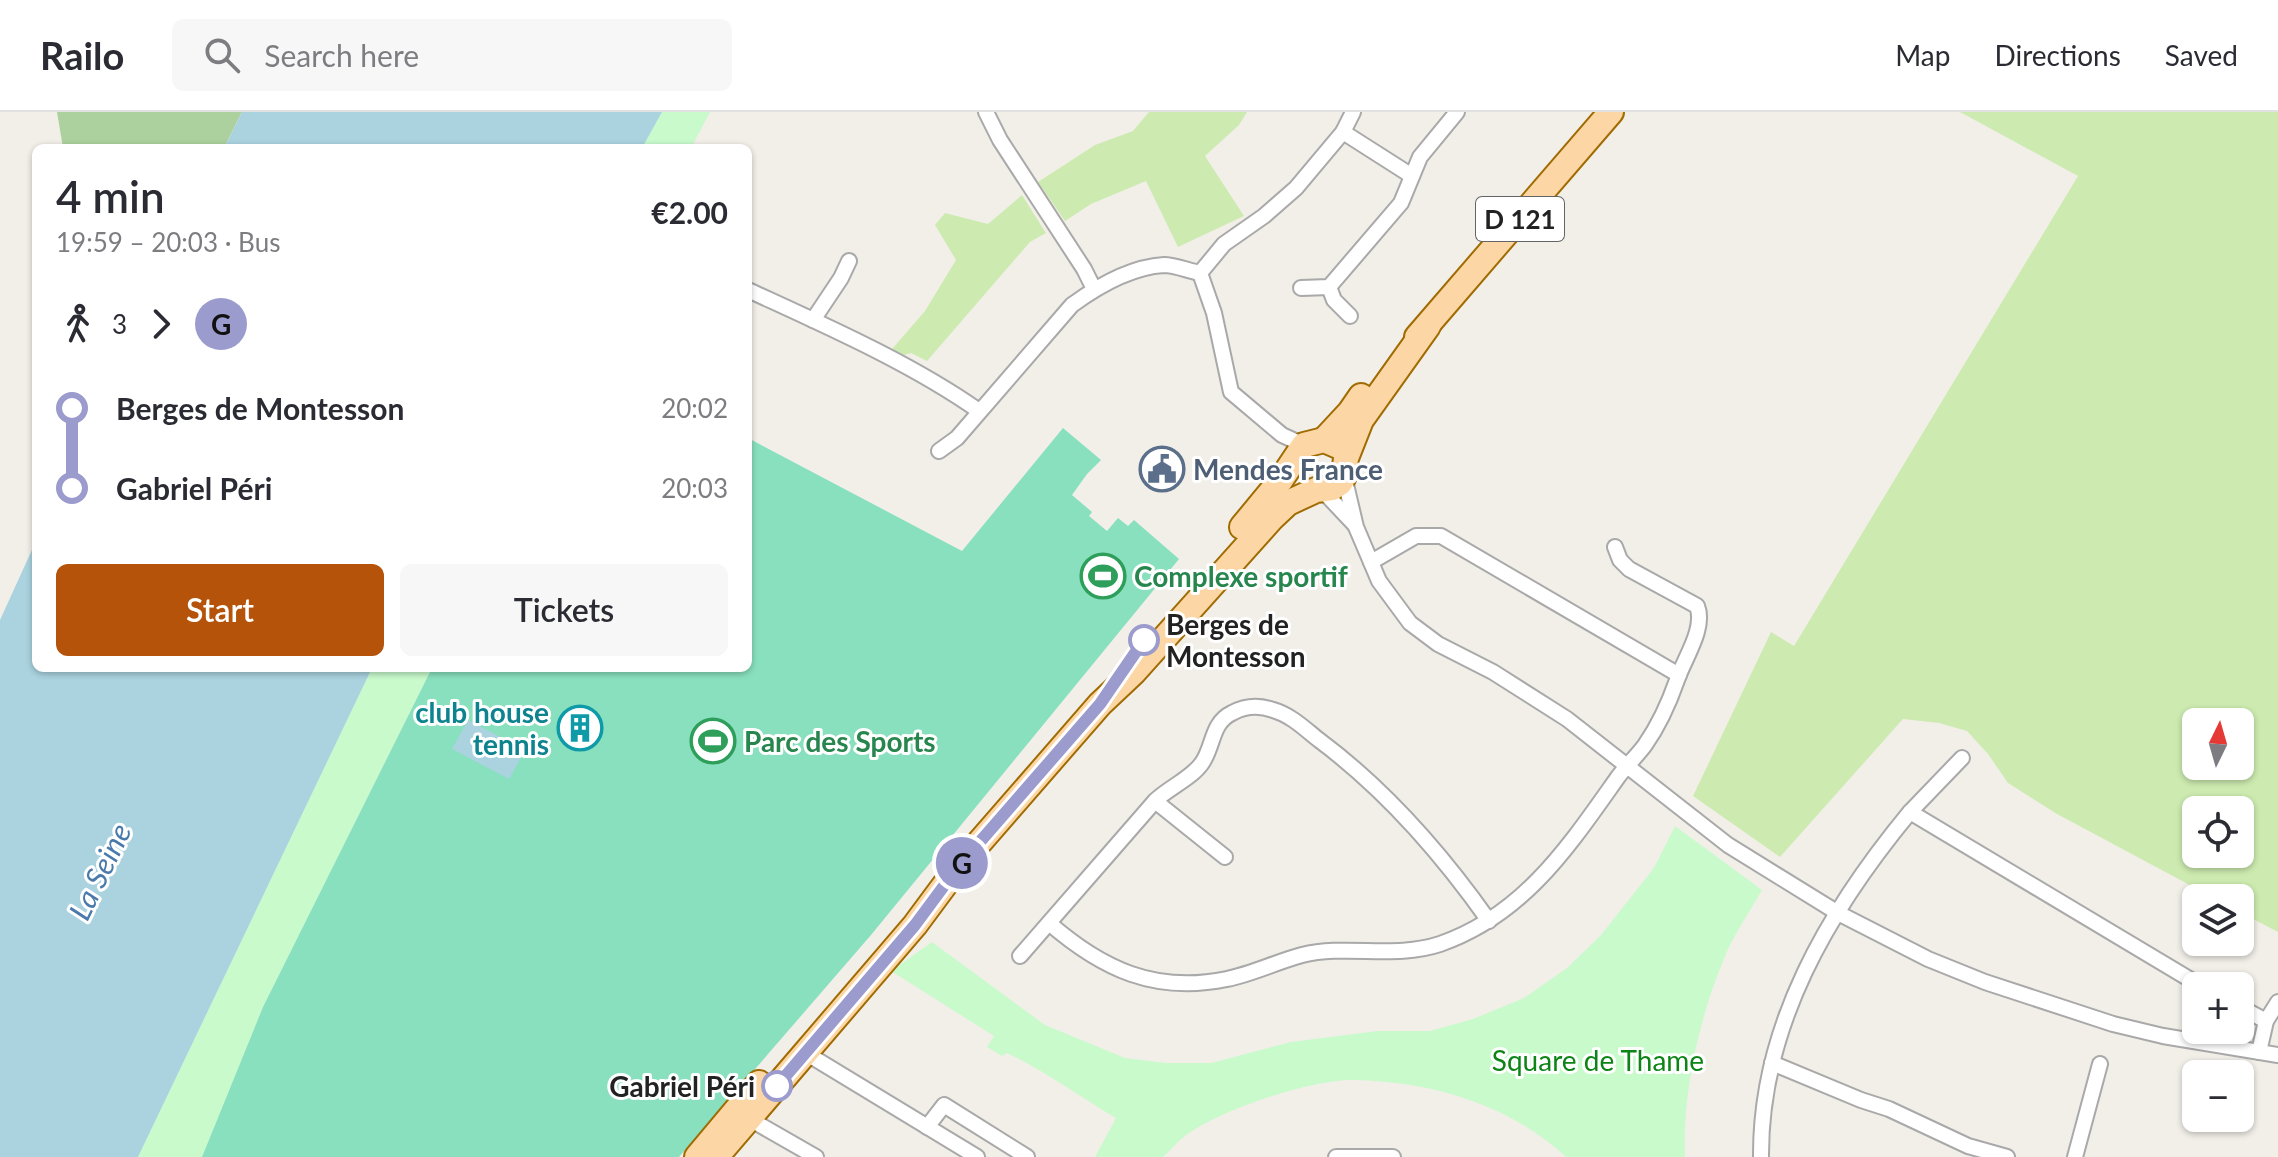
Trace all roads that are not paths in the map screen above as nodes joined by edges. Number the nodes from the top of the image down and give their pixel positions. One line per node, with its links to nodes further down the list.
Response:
1 (986, 112): 11 (street)
2 (1353, 112): 5 (street)
3 (1457, 112): 6 (street)
4 (1611, 112): 15 (main road, D 121)
5 (1343, 132): 6 (street); 8 (street)
6 (1412, 176): 9 (street)
7 (849, 261): 14 (street)
8 (1200, 273): 11 (street); 17 (street)
9 (1329, 287): 10 (street); 13 (street)
10 (1301, 288)
11 (1094, 289): 16 (street)
12 (752, 292): 14 (street)
13 (1350, 316)
14 (813, 320): 16 (street)
15 (1428, 326): 17 (main road, D 121); 19 (main road, D 121)
16 (979, 411): 18 (street)
17 (1308, 448): 19 (main road); 20 (main road); 25 (main road, D 121)
18 (939, 451)
19 (1345, 467): 20 (main road); 21 (street)
20 (1319, 490): 21 (street); 25 (main road, D 121)
21 (1356, 527): 23 (street)
22 (1615, 547): 24 (street)
23 (1376, 559): 24 (street); 27 (street)
24 (1679, 675): 27 (street)
25 (1100, 704): 31 (main road, D 121)
26 (1962, 758): 29 (street)
27 (1626, 765): 32 (street); 33 (street)
28 (1155, 801): 30 (street); 33 (street); 34 (street)
29 (1910, 812): 32 (street); 36 (street)
30 (1225, 857)
31 (958, 867): 40 (main road, D 121); 40 (main road, D 121)
32 (1838, 913): 41 (street); 43 (street)
33 (1489, 921): 34 (street)
34 (1049, 923): 35 (street)
35 (1020, 956)
36 (2182, 975)
37 (2278, 1002): 39 (street)
38 (2254, 1015): 39 (street)
39 (2266, 1021): 41 (street)
40 (799, 1048): 45 (main road, D 121); 46 (street)
41 (2259, 1052): 42 (street)
42 (2278, 1055)
43 (1772, 1063): 47 (street); 55 (street)
44 (2100, 1064): 57 (street)
45 (746, 1115): 48 (main road, D 121); 49 (main road, D 121); 50 (street)
46 (927, 1127): 51 (street); 52 (street)
47 (1966, 1152): 56 (street)
48 (697, 1157)
49 (716, 1157)
50 (816, 1157)
51 (977, 1157)
52 (1027, 1157)
53 (1336, 1157): 54 (street)
54 (1393, 1157)
55 (1761, 1157)
56 (2007, 1157)
57 (2075, 1157)

